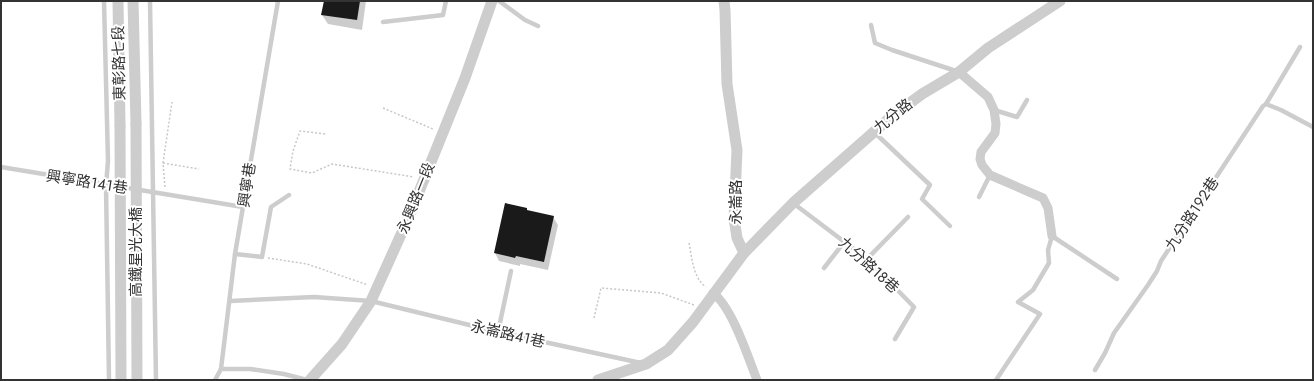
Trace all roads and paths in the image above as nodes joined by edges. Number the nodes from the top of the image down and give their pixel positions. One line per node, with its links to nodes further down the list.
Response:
1 (104, 1): 32 (lane)
2 (118, 1): 22 (street, 東彰路七段)
3 (133, 1): 21 (street, 東彰路七段)
4 (150, 1): 33 (lane)
5 (278, 1): 38 (lane, 興寧巷)
6 (446, 1): 11 (lane)
7 (492, 1): 25 (street, 永興路一段)
8 (499, 1): 13 (lane)
9 (724, 1): 44 (street, 永崙路)
10 (1060, 1): 15 (street, 九分路)
11 (383, 22)
12 (871, 25): 15 (lane)
13 (538, 26)
14 (1300, 47): 18 (lane, 九分路192巷)
15 (960, 72): 20 (street); 24 (street, 九分路)
16 (1027, 100): 20 (lane)
17 (172, 102): 27 (path)
18 (1266, 104): 23 (lane); 61 (lane, 九分路192巷)
19 (383, 108): 25 (path)
20 (994, 110): 30 (street)
21 (136, 124): 64 (street, 高鐵星光大橋, bridge)
22 (120, 126): 63 (street, 高鐵星光大橋, bridge)
23 (1313, 128)
24 (874, 132): 37 (street, 九分路); 40 (lane)
25 (443, 133): 31 (street, 永興路一段)
26 (325, 134): 31 (path)
27 (163, 163): 29 (path); 34 (path)
28 (1, 167): 32 (lane, 興寧路141巷)
29 (199, 169)
30 (990, 175): 36 (lane); 41 (street)
31 (424, 179): 51 (street, 永興路一段)
32 (106, 185): 33 (lane, 興寧路141巷); 62 (lane)
33 (154, 193): 34 (lane, 興寧路141巷); 65 (lane)
34 (166, 195): 38 (lane, 興寧路141巷)
35 (288, 195): 46 (lane)
36 (979, 197)
37 (793, 203): 42 (lane, 九分路18巷); 44 (street, 九分路)
38 (243, 207): 45 (lane, 興寧巷)
39 (908, 217): 47 (lane)
40 (950, 226)
41 (1052, 236): 50 (lane); 71 (lane)
42 (845, 241): 47 (lane, 九分路18巷); 48 (lane)
43 (689, 243): 52 (path)
44 (744, 253): 52 (street)
45 (235, 254): 46 (lane); 53 (lane, 興寧巷)
46 (262, 257): 51 (path)
47 (867, 259): 58 (lane, 九分路18巷)
48 (824, 268)
49 (511, 271): 57 (lane)
50 (1117, 279)
51 (377, 288): 54 (street, 永興路一段)
52 (713, 293): 55 (street); 70 (street)
53 (230, 302): 54 (lane, 永崙路41巷); 60 (lane, 興寧巷)
54 (371, 302): 57 (lane, 永崙路41巷); 68 (street, 永興路一段)
55 (703, 308): 56 (path); 59 (street)
56 (594, 318)
57 (498, 332): 59 (lane, 永崙路41巷)
58 (895, 339)
59 (646, 364): 69 (street)
60 (221, 369): 66 (lane); 67 (lane)
61 (1095, 370)
62 (109, 380)
63 (121, 380)
64 (137, 380)
65 (156, 380)
66 (215, 380)
67 (307, 380)
68 (310, 380)
69 (598, 380)
70 (757, 380)
71 (996, 380)

